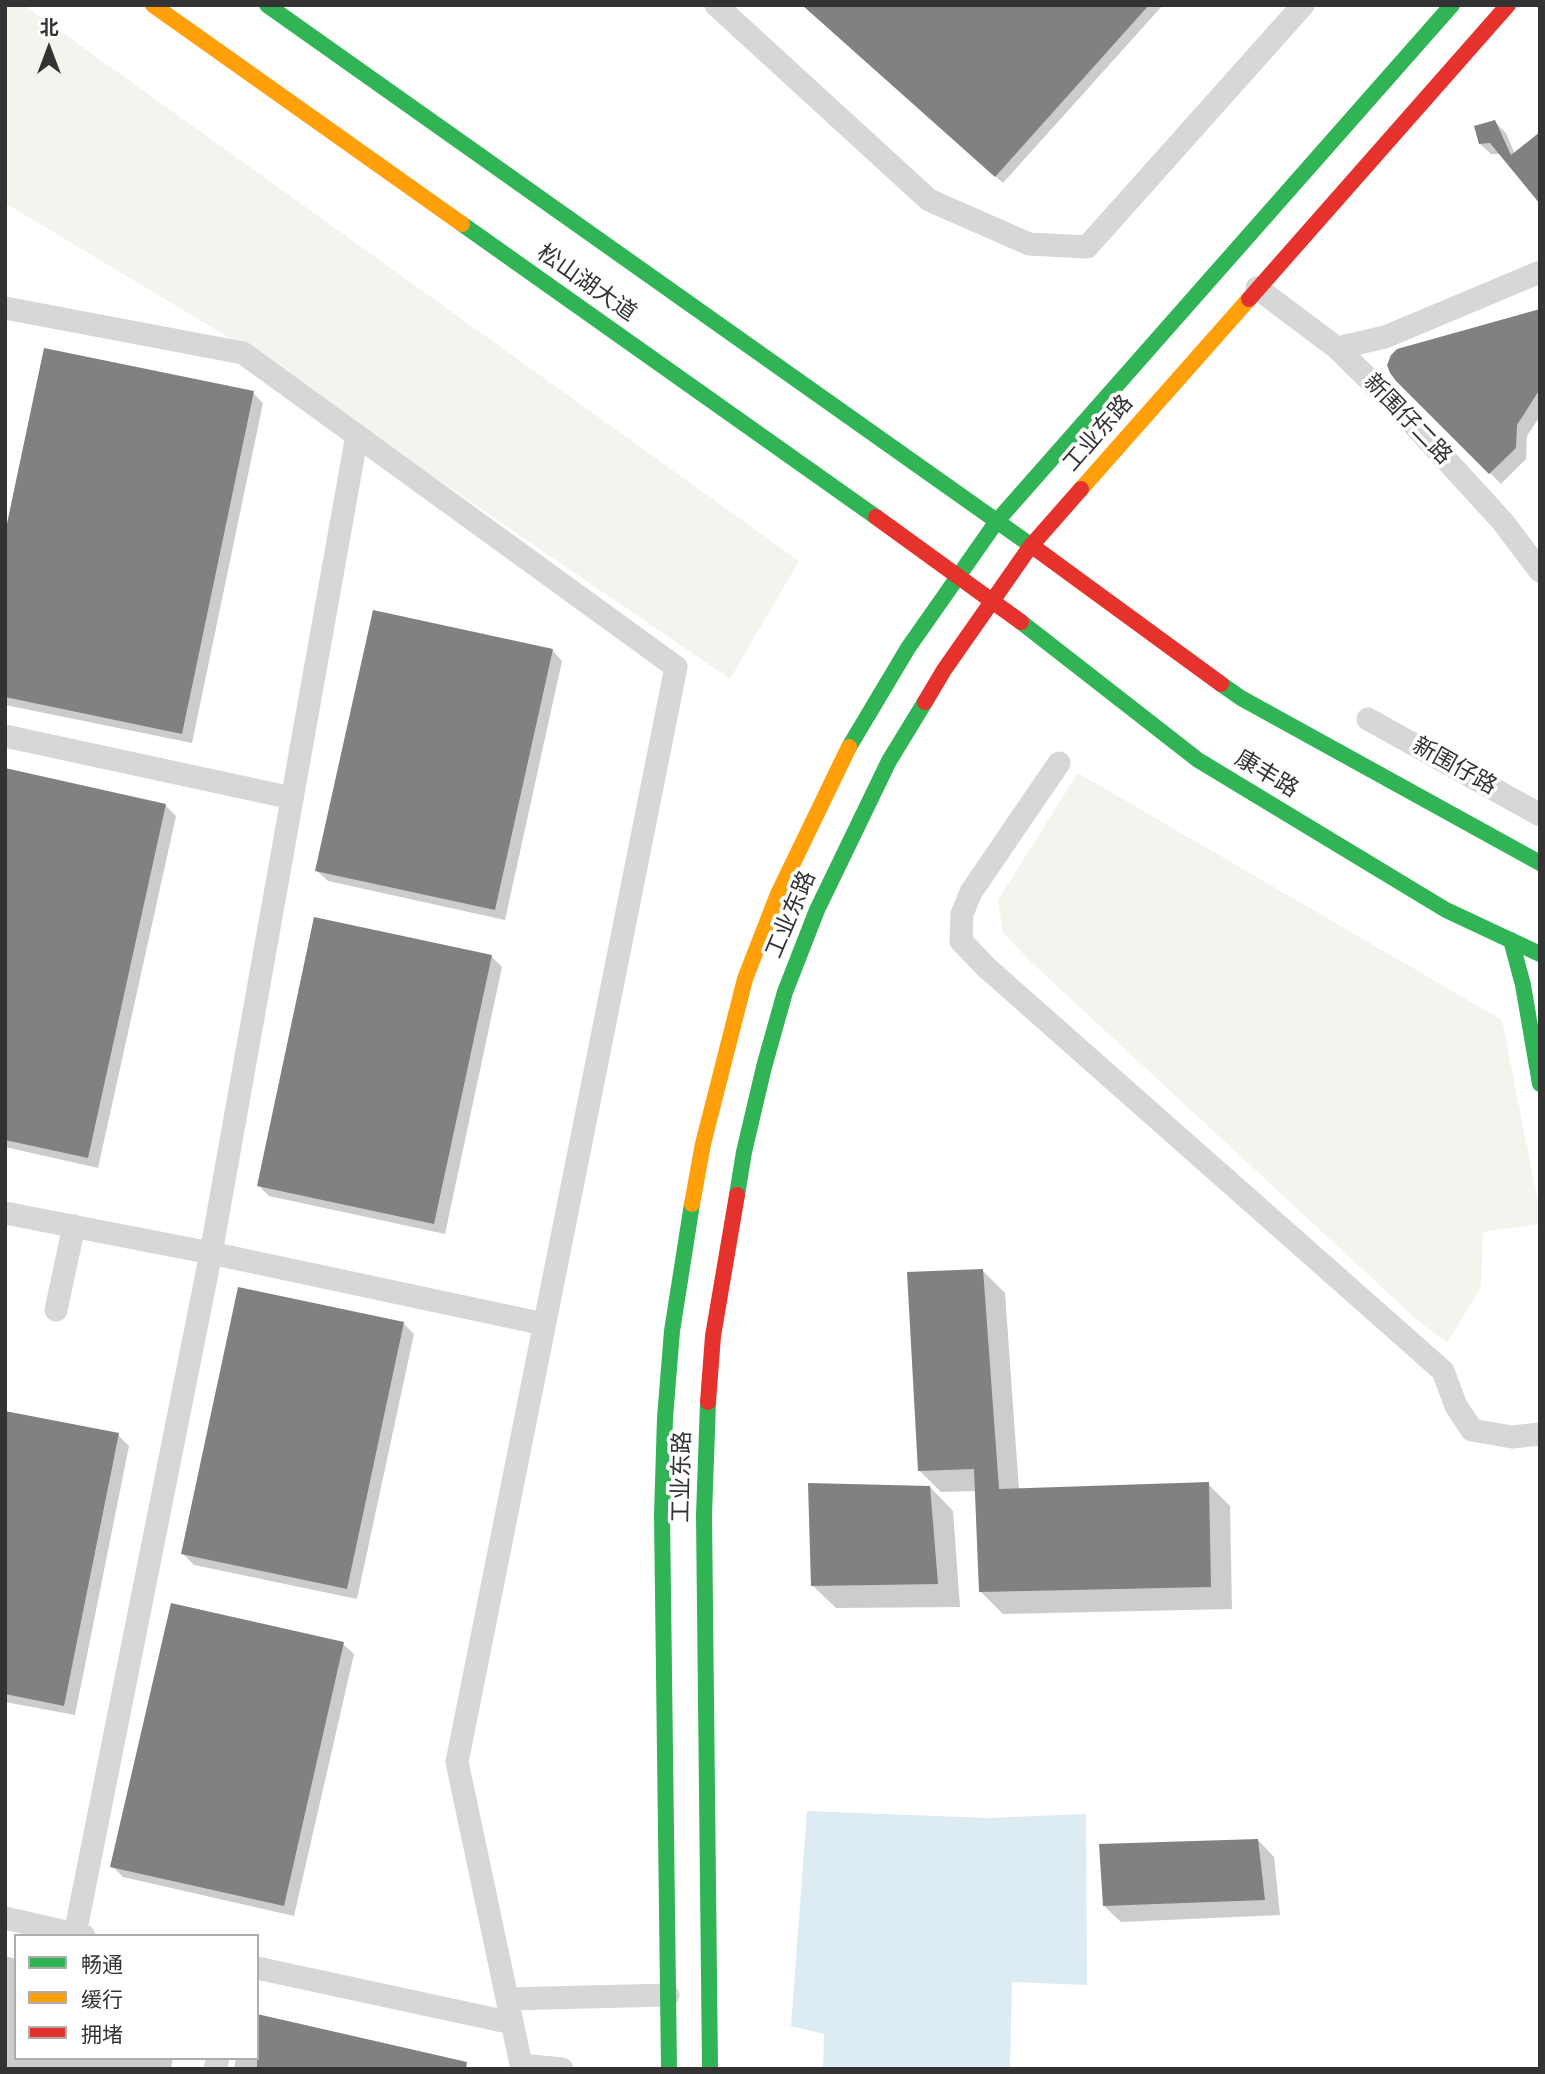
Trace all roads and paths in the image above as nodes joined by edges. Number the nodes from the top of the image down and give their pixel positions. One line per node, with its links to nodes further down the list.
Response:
1 (153, 5): 15 (main road, 松山湖大道)
2 (267, 5): 12 (main road, 松山湖大道)
3 (716, 5): 4 (street)
4 (1303, 5)
5 (1452, 5): 12 (main road, 工业东路)
6 (1508, 5): 8 (main road, 工业东路)
7 (1540, 272): 10 (street)
8 (1256, 288): 10 (street, 新围仔二路); 13 (main road, 工业东路)
9 (6, 311): 11 (street)
10 (1337, 348): 14 (street, 新围仔二路)
11 (357, 435): 20 (street); 30 (street)
12 (997, 521): 13 (main road, 松山湖大道); 15 (main road, 工业东路)
13 (1030, 547): 16 (main road, 工业东路); 22 (main road)
14 (1540, 571)
15 (958, 576): 16 (main road, 松山湖大道); 36 (main road, 工业东路)
16 (993, 600): 23 (main road, 康丰路); 42 (main road, 工业东路)
17 (1368, 719): 21 (street, 新围仔路)
18 (5, 736): 20 (street)
19 (1059, 763): 31 (street)
20 (292, 798): 28 (street)
21 (1540, 815)
22 (1540, 863)
23 (1511, 940): 24 (main road, 康丰路); 25 (main road)
24 (1540, 954)
25 (1540, 1084)
26 (5, 1213): 27 (street)
27 (74, 1226): 28 (street); 29 (street)
28 (211, 1254): 30 (street); 34 (street)
29 (56, 1310)
30 (544, 1324): 37 (street)
31 (1540, 1434)
32 (5, 1918): 33 (street)
33 (76, 1934)
34 (80, 1934)
35 (259, 1968): 38 (street)
36 (668, 1994): 37 (street); 41 (main road, 工业东路)
37 (507, 1999): 38 (street)
38 (512, 2023): 39 (street)
39 (521, 2067): 40 (street)
40 (562, 2069)
41 (669, 2069)
42 (710, 2069)

